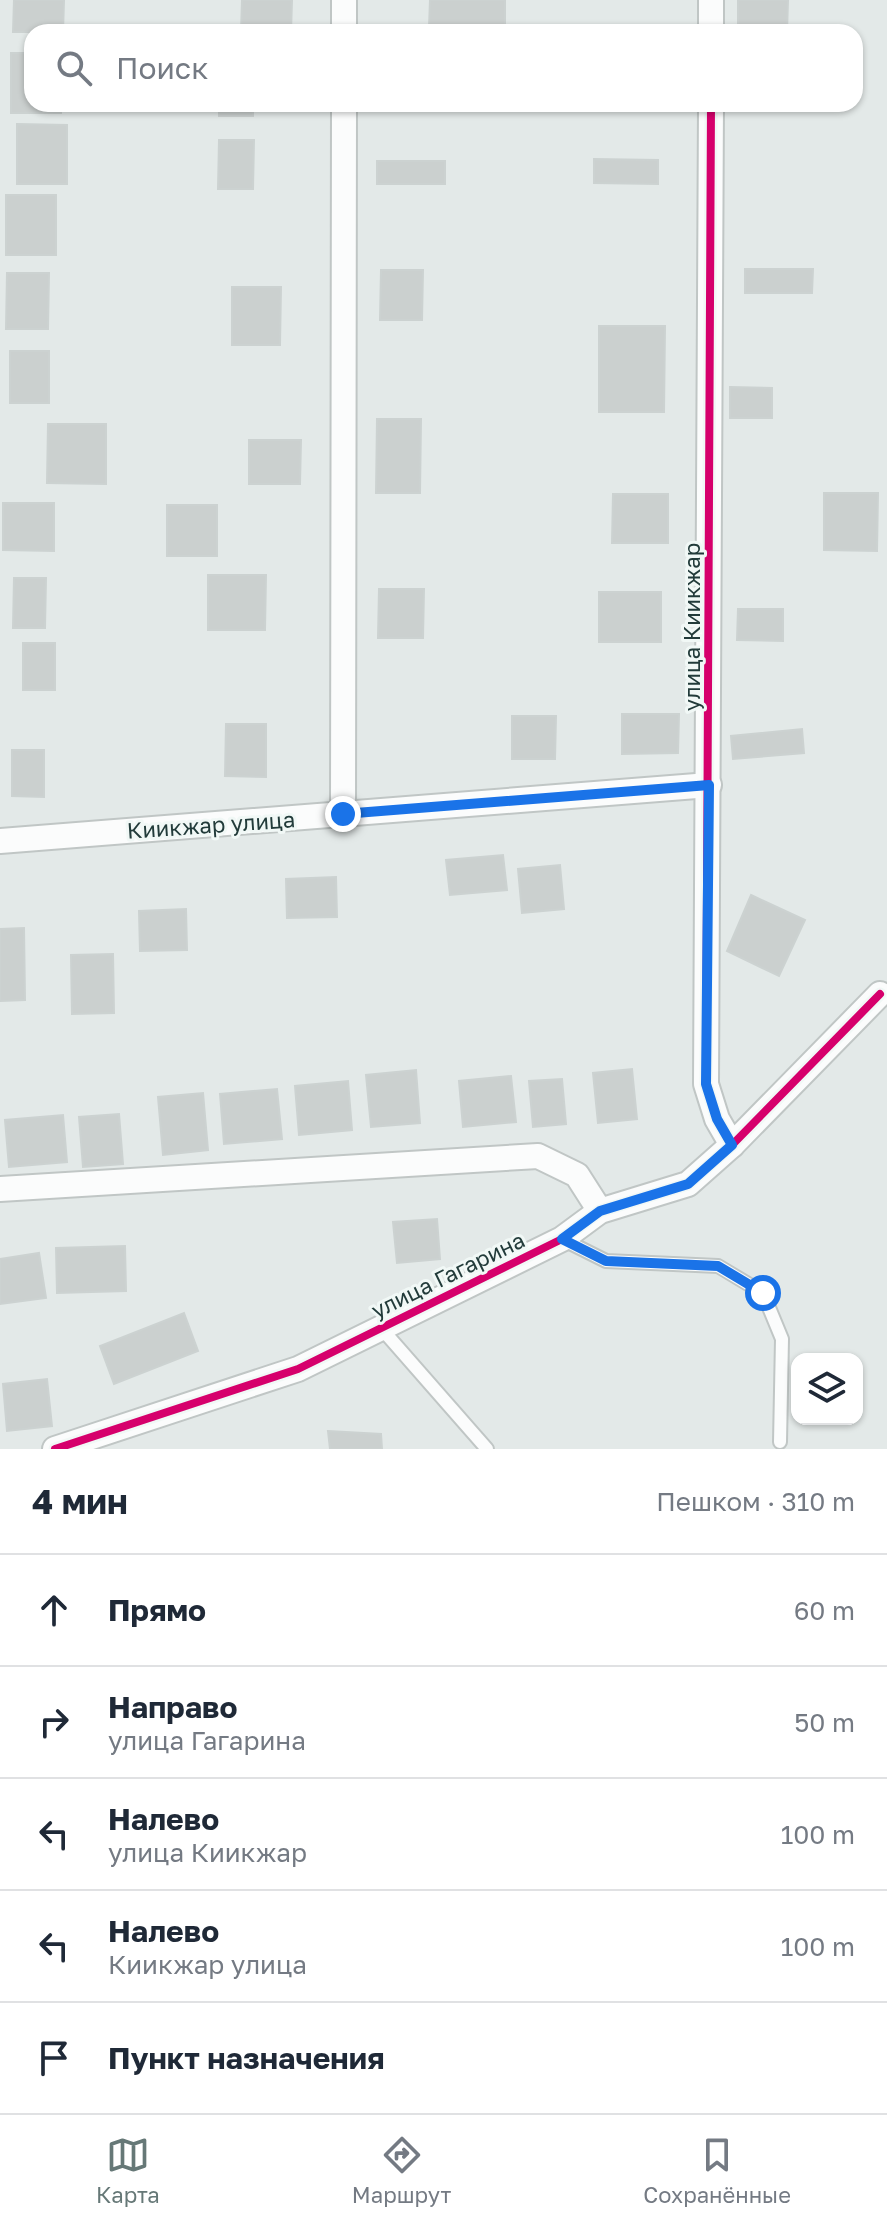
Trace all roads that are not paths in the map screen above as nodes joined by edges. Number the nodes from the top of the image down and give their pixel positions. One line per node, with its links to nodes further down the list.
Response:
1 (344, 0): 3 (street)
2 (711, 0): 4 (street)
3 (344, 24)
4 (711, 24)
5 (344, 112): 8 (street)
6 (711, 112): 7 (street, улица Киикжар)
7 (709, 785): 8 (street, Киикжар улица); 11 (street, улица Киикжар)
8 (343, 814): 9 (street, Киикжар улица)
9 (0, 841)
10 (883, 991): 11 (street, улица Гагарина)
11 (732, 1145): 13 (street, улица Гагарина)
12 (0, 1189): 13 (street)
13 (600, 1211): 14 (street, улица Гагарина)
14 (562, 1239): 15 (street, улица Гагарина); 16 (lane)
15 (381, 1328): 17 (street, улица Гагарина); 18 (lane)
16 (780, 1442)
17 (55, 1449)
18 (487, 1449)

